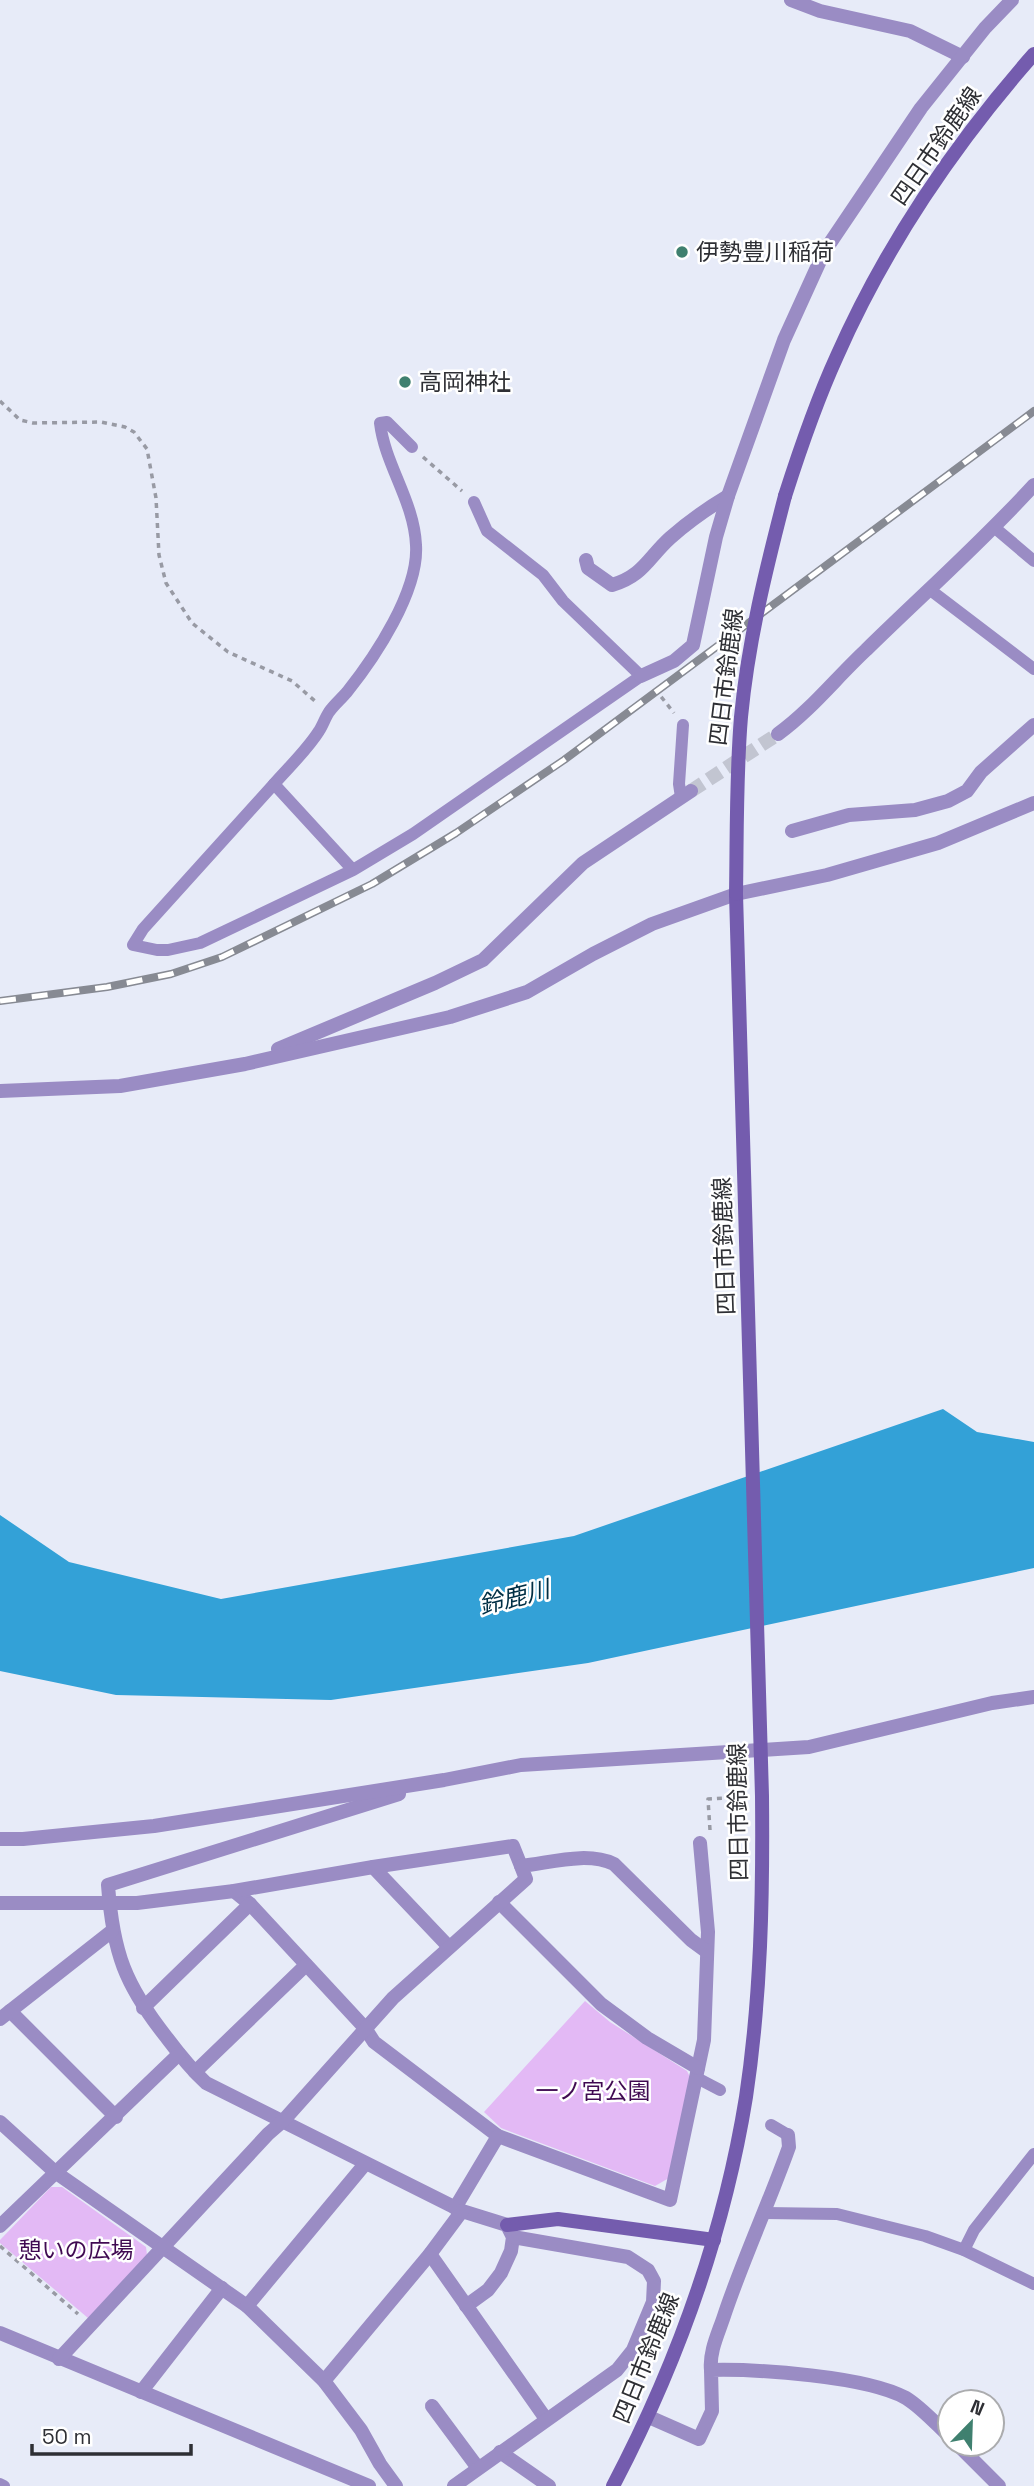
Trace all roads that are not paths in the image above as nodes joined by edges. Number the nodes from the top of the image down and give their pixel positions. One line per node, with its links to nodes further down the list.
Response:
1 (791, 0): 4 (street)
2 (1012, 0): 4 (street)
3 (1034, 54): 23 (main road, 四日市鈴鹿線, bridge)
4 (963, 57): 7 (street)
5 (412, 447): 18 (lane)
6 (1034, 485): 9 (street)
7 (728, 496): 10 (street); 14 (street)
8 (474, 502): 14 (lane)
9 (995, 528): 11 (lane); 12 (street)
10 (586, 560)
11 (1034, 561)
12 (929, 590): 13 (lane); 17 (street)
13 (1034, 669)
14 (641, 676): 22 (lane)
15 (683, 725): 19 (lane)
16 (1034, 725): 21 (street)
17 (778, 734)
18 (274, 784): 22 (lane); 22 (lane)
19 (686, 794): 24 (street)
20 (1034, 803): 23 (street)
21 (792, 831)
22 (353, 870)
23 (736, 894): 24 (street); 27 (main road, 四日市鈴鹿線)
24 (245, 1064): 25 (street)
25 (0, 1091)
26 (1034, 1697): 27 (street)
27 (761, 1751): 28 (street); 62 (main road, 四日市鈴鹿線)
28 (444, 1780): 29 (street); 36 (street)
29 (0, 1839)
30 (700, 1843): 40 (street)
31 (521, 1866): 32 (street); 34 (street); 40 (street)
32 (373, 1867): 33 (street); 39 (street)
33 (234, 1891): 36 (street); 37 (street)
34 (499, 1902): 39 (street); 47 (street)
35 (0, 1903): 36 (street)
36 (109, 1903): 38 (street)
37 (250, 1905): 41 (street); 42 (street)
38 (112, 1931): 42 (street); 43 (street)
39 (449, 1947): 44 (street)
40 (706, 1951): 47 (street)
41 (306, 1965): 44 (street); 46 (street)
42 (143, 2008): 45 (street)
43 (5, 2015): 49 (street)
44 (365, 2028): 50 (street); 54 (street)
45 (179, 2054): 46 (street); 49 (street)
46 (195, 2072): 50 (street)
47 (697, 2073): 48 (lane); 54 (street)
48 (720, 2090)
49 (116, 2117): 57 (street)
50 (283, 2121): 56 (street); 63 (street)
51 (0, 2122): 57 (street)
52 (771, 2125): 53 (lane)
53 (788, 2135): 59 (street)
54 (498, 2136): 58 (street)
55 (1034, 2154): 64 (lane)
56 (365, 2164): 58 (street); 68 (street)
57 (55, 2172): 60 (street); 63 (street)
58 (458, 2209): 61 (street); 65 (street)
59 (765, 2213): 64 (lane); 72 (street)
60 (0, 2227)
61 (510, 2231): 62 (main road); 69 (street); 77 (street)
62 (713, 2240): 76 (main road, 四日市鈴鹿線)
63 (164, 2247): 67 (street); 71 (street)
64 (964, 2250): 66 (lane)
65 (429, 2254): 69 (street); 73 (street)
66 (1034, 2284)
67 (222, 2288): 68 (street); 74 (street)
68 (247, 2305): 73 (street)
69 (466, 2305): 77 (street)
70 (0, 2333): 71 (street)
71 (59, 2359): 74 (street)
72 (711, 2370): 76 (street); 78 (street)
73 (324, 2382): 83 (street)
74 (141, 2392): 82 (street)
75 (432, 2406): 81 (street)
76 (649, 2417): 86 (main road, 四日市鈴鹿線)
77 (546, 2419): 79 (street)
78 (936, 2424)
79 (500, 2452): 81 (street); 85 (street)
80 (971, 2458): 87 (street)
81 (478, 2468): 84 (street)
82 (369, 2486)
83 (396, 2486)
84 (454, 2486)
85 (549, 2486)
86 (613, 2486)
87 (999, 2486)

